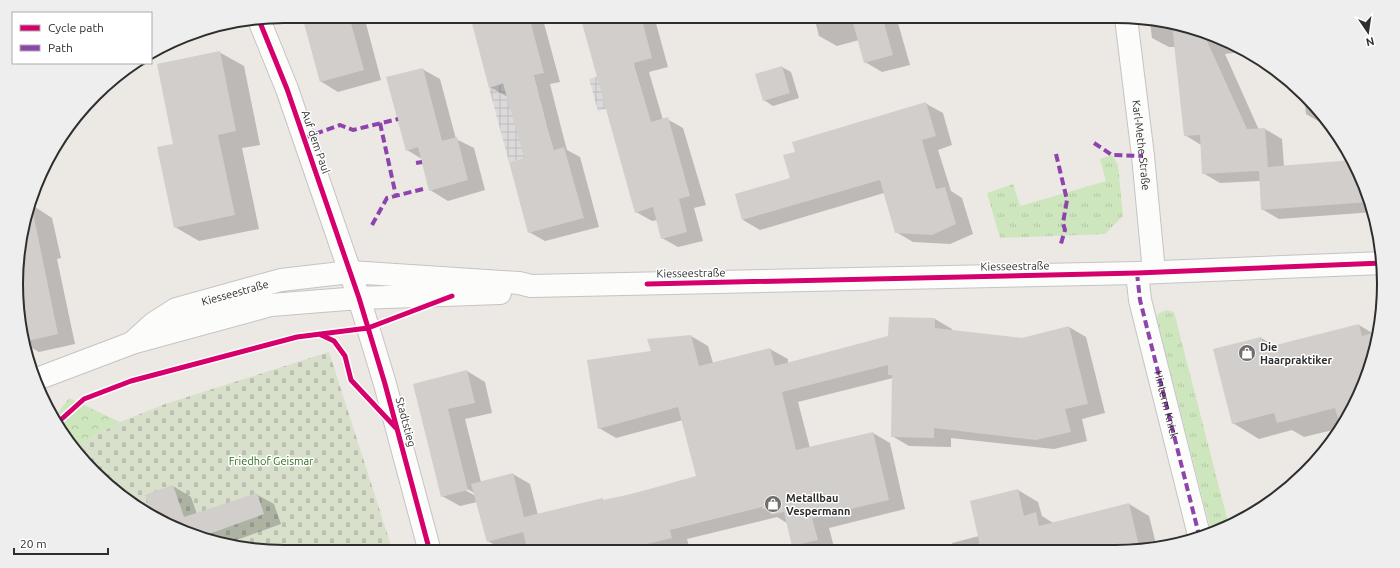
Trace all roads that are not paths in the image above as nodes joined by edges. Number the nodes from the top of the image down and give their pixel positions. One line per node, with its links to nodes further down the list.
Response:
1 (261, 24): 4 (street, Auf dem Paul)
2 (1127, 24): 5 (street, Karl-Methe-Straße)
3 (1376, 263): 5 (street, Kiesseestraße)
4 (350, 272): 6 (street, Kiesseestraße); 7 (street); 8 (street, Kiesseestraße)
5 (1145, 272): 6 (street, Kiesseestraße); 10 (street, Hinterm Knick)
6 (531, 286): 7 (street, Kiesseestraße)
7 (359, 298): 8 (street, Kiesseestraße); 11 (street, Stadtstieg)
8 (132, 342): 9 (street, Kiesseestraße)
9 (41, 378)
10 (1198, 532)
11 (428, 545)

